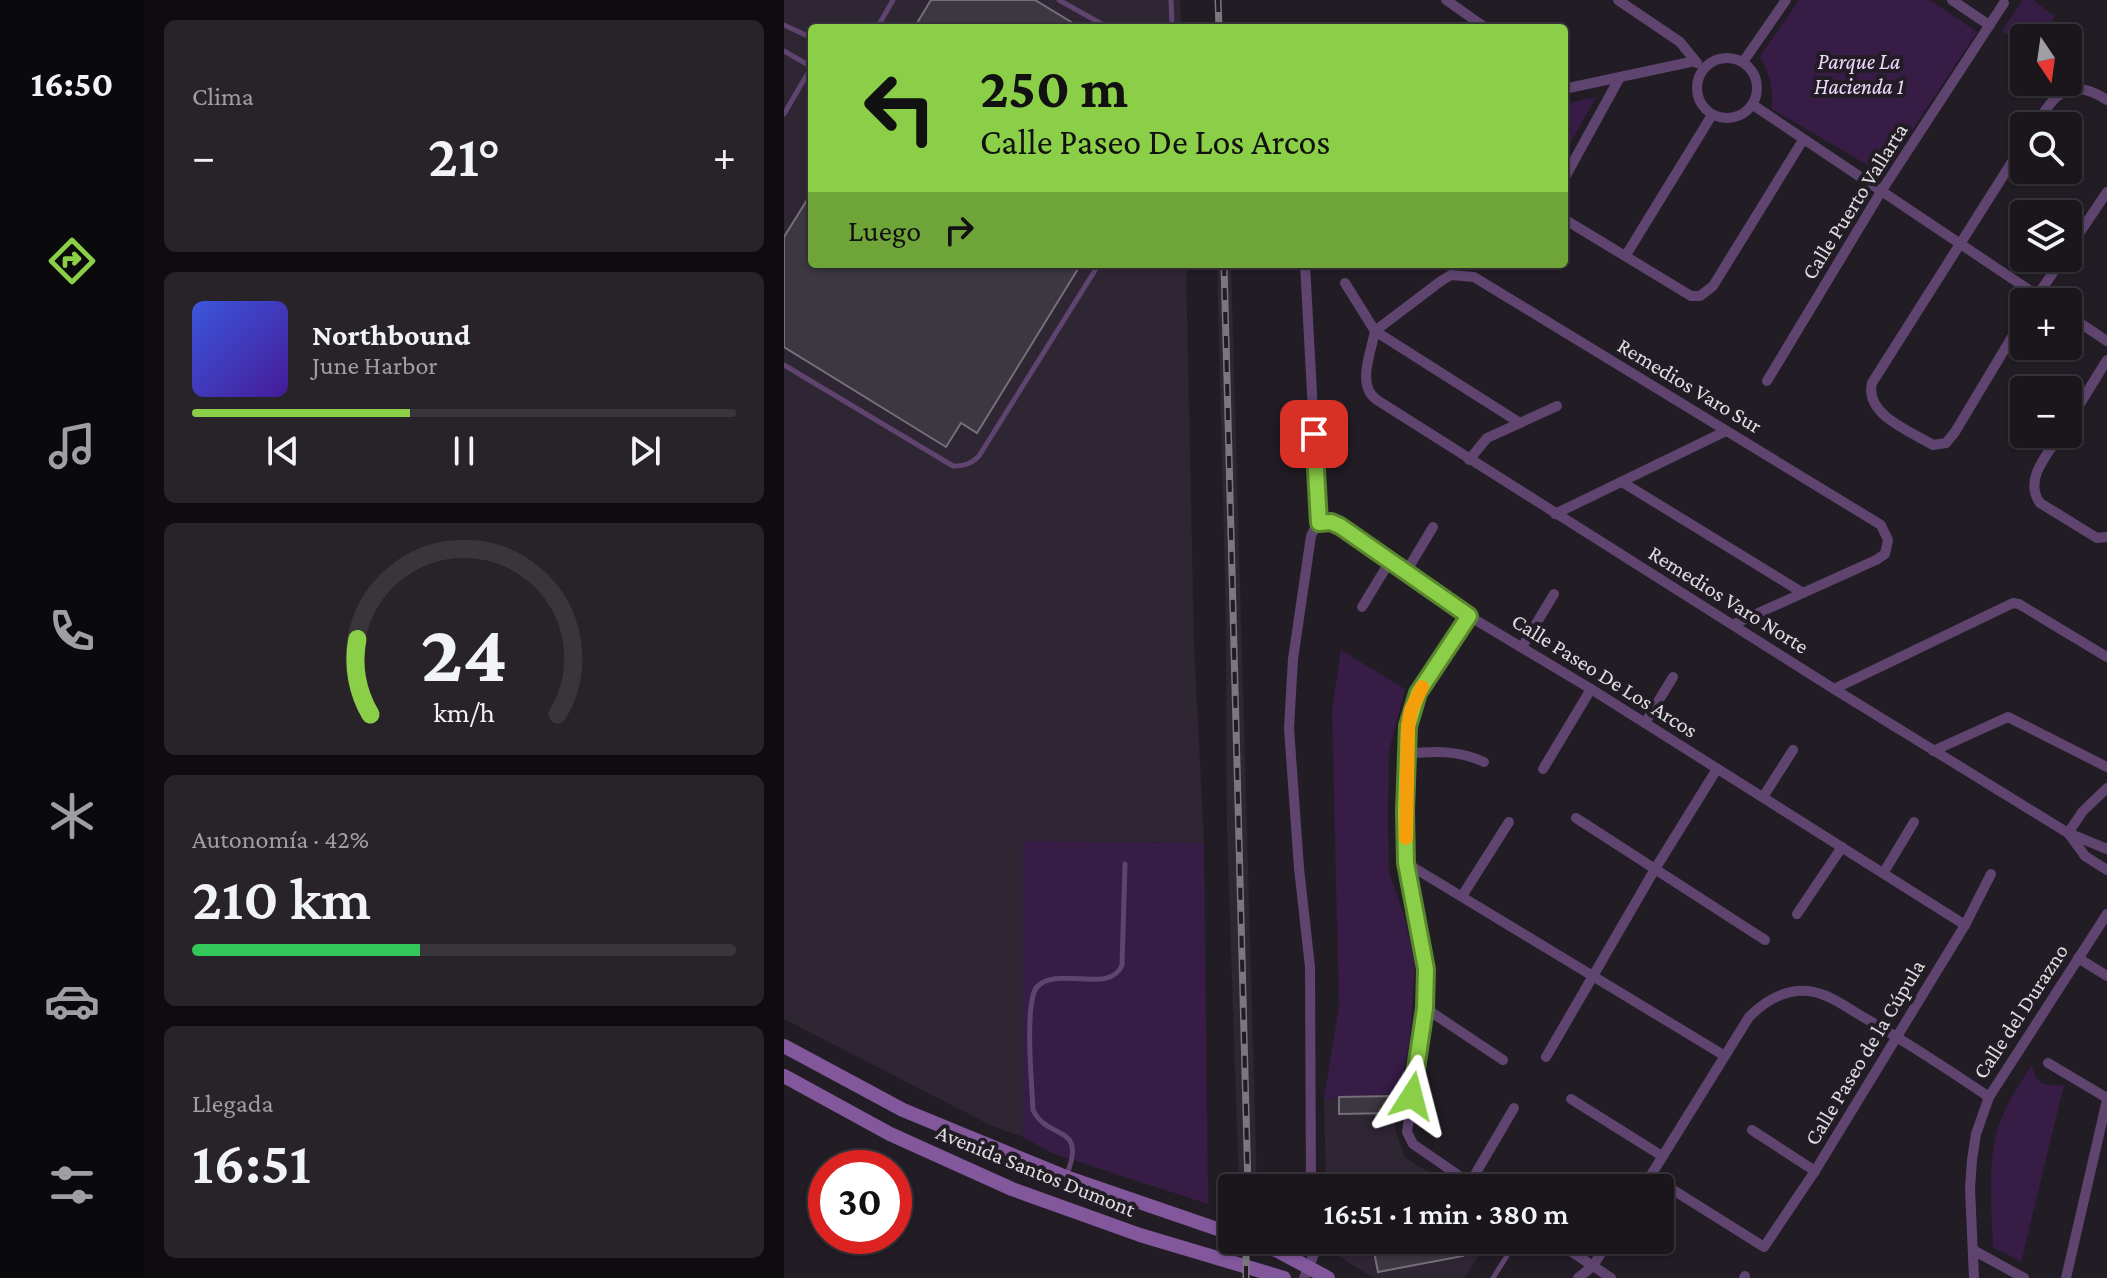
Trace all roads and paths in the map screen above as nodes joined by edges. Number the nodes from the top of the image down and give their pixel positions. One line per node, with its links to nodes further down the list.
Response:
1 (893, 0): 9 (lane)
2 (1059, 0): 10 (lane)
3 (1171, 0): 11 (lane)
4 (1446, 0): 12 (street)
5 (1618, 0): 19 (street)
6 (1786, 0): 17 (street)
7 (1952, 0): 14 (street)
8 (2004, 3): 14 (street, Calle Puerto Vallarta)
9 (879, 24)
10 (1102, 24)
11 (1172, 24)
12 (1480, 24)
13 (784, 25): 15 (lane)
14 (1989, 25): 31 (street, Calle Puerto Vallarta)
15 (808, 36)
16 (784, 51): 18 (lane)
17 (1743, 62): 19 (street); 24 (street)
18 (808, 64)
19 (1699, 65): 21 (street); 27 (street)
20 (808, 73): 26 (lane)
21 (1620, 77): 22 (street); 30 (street)
22 (1568, 86)
23 (2107, 100): 25 (street)
24 (1753, 105): 27 (street); 28 (street)
25 (2044, 112)
26 (784, 114)
27 (1712, 115): 36 (street)
28 (1803, 140): 31 (street); 36 (street)
29 (2010, 165): 35 (street)
30 (1568, 172)
31 (1882, 190): 35 (street); 47 (street, Calle Puerto Vallarta)
32 (2107, 192): 34 (street)
33 (1568, 221): 36 (street)
34 (2082, 229)
35 (1959, 244): 40 (street); 43 (street)
36 (1626, 255)
37 (1096, 268): 46 (lane)
38 (1305, 268): 56 (street)
39 (1345, 283): 42 (street)
40 (2022, 288)
41 (2082, 324): 44 (street)
42 (1375, 331): 50 (street); 51 (street, Remedios Varo Sur); 53 (street, Remedios Varo Norte)
43 (2010, 340)
44 (2107, 341)
45 (2107, 360): 48 (street)
46 (784, 365)
47 (1767, 381)
48 (2082, 400)
49 (1557, 406): 50 (street)
50 (1520, 423): 53 (street)
51 (1726, 431): 54 (street); 61 (street, Remedios Varo Sur)
52 (2052, 448): 58 (street)
53 (1469, 460): 55 (street, Remedios Varo Norte)
54 (1622, 482): 55 (street); 61 (street)
55 (1555, 514): 65 (street, Remedios Varo Norte)
56 (1319, 523): 59 (street, Calle Paseo De Los Arcos); 116 (street)
57 (1433, 527): 60 (street)
58 (2107, 537)
59 (1390, 561): 60 (street, Calle Paseo De Los Arcos); 63 (street)
60 (1406, 572): 64 (street, Calle Paseo De Los Arcos)
61 (1803, 593): 65 (street)
62 (1554, 594): 66 (street)
63 (1362, 607)
64 (1469, 616): 66 (street, Calle Paseo De Los Arcos); 74 (street)
65 (1734, 624): 70 (street, Remedios Varo Norte)
66 (1522, 647): 69 (street, Calle Paseo De Los Arcos)
67 (2107, 657): 70 (street)
68 (1673, 677): 71 (street)
69 (1591, 689): 71 (street, Calle Paseo De Los Arcos); 77 (street)
70 (1834, 689): 73 (street, Remedios Varo Norte)
71 (1645, 723): 78 (street, Calle Paseo De Los Arcos)
72 (1793, 750): 80 (street)
73 (1933, 751): 76 (street); 84 (street, Remedios Varo Norte)
74 (1406, 754): 75 (street); 87 (street)
75 (1484, 762)
76 (2107, 767)
77 (1543, 769)
78 (1717, 769): 80 (street, Calle Paseo De Los Arcos); 89 (street)
79 (2107, 788): 84 (street)
80 (1763, 797): 85 (street, Calle Paseo De Los Arcos)
81 (1576, 818): 89 (street)
82 (1509, 822): 93 (street)
83 (1914, 822): 91 (street)
84 (2068, 833): 86 (street, Remedios Varo Norte); 90 (street, Remedios Varo Norte)
85 (1842, 847): 91 (street, Calle Paseo De Los Arcos); 94 (street)
86 (2107, 849)
87 (1406, 863): 93 (street); 101 (street)
88 (1125, 864): 120 (lane)
89 (1655, 869): 97 (street); 99 (street)
90 (2107, 870)
91 (1884, 872): 96 (street, Calle Paseo De Los Arcos)
92 (1991, 874): 96 (street, Calle Paseo de la Cúpula)
93 (1462, 896): 99 (street)
94 (1797, 914)
95 (2107, 914): 98 (street, Calle del Durazno)
96 (1965, 925): 102 (street, Calle Paseo de la Cúpula)
97 (1765, 940)
98 (2078, 958): 100 (street); 109 (street, Calle del Durazno)
99 (1592, 975): 104 (street); 105 (street)
100 (2107, 976)
101 (1425, 1008): 106 (street); 117 (street)
102 (1896, 1036): 104 (street); 109 (street); 115 (street, Calle Paseo de la Cúpula)
103 (784, 1046): 120 (main road, Avenida Santos Dumont)
104 (1725, 1056): 114 (street)
105 (1546, 1057)
106 (1503, 1060)
107 (2048, 1063): 111 (street)
108 (784, 1076): 130 (main road, Avenida Santos Dumont)
109 (1989, 1097): 123 (street, Calle del Durazno)
110 (1571, 1099): 114 (street)
111 (2107, 1099): 137 (street)
112 (1514, 1108): 118 (street)
113 (1752, 1130): 115 (street)
114 (1662, 1156): 119 (street)
115 (1815, 1171): 121 (street, Calle Paseo de la Cúpula)
116 (1311, 1174)
117 (1456, 1174)
118 (1479, 1174)
119 (1652, 1174)
120 (1066, 1177): 122 (main road, Avenida Santos Dumont)
121 (1674, 1190)
122 (1218, 1229)
123 (1973, 1250): 135 (street, Calle del Durazno); 136 (street)
124 (1282, 1254): 129 (main road)
125 (1508, 1254): 132 (lane)
126 (1575, 1254): 128 (street)
127 (1600, 1254): 128 (street)
128 (1593, 1266): 133 (street); 134 (street)
129 (1307, 1272): 131 (main road)
130 (1282, 1277)
131 (1328, 1278)
132 (1493, 1278)
133 (1578, 1278)
134 (1611, 1278)
135 (1974, 1278)
136 (2024, 1278)
137 (2066, 1278)

